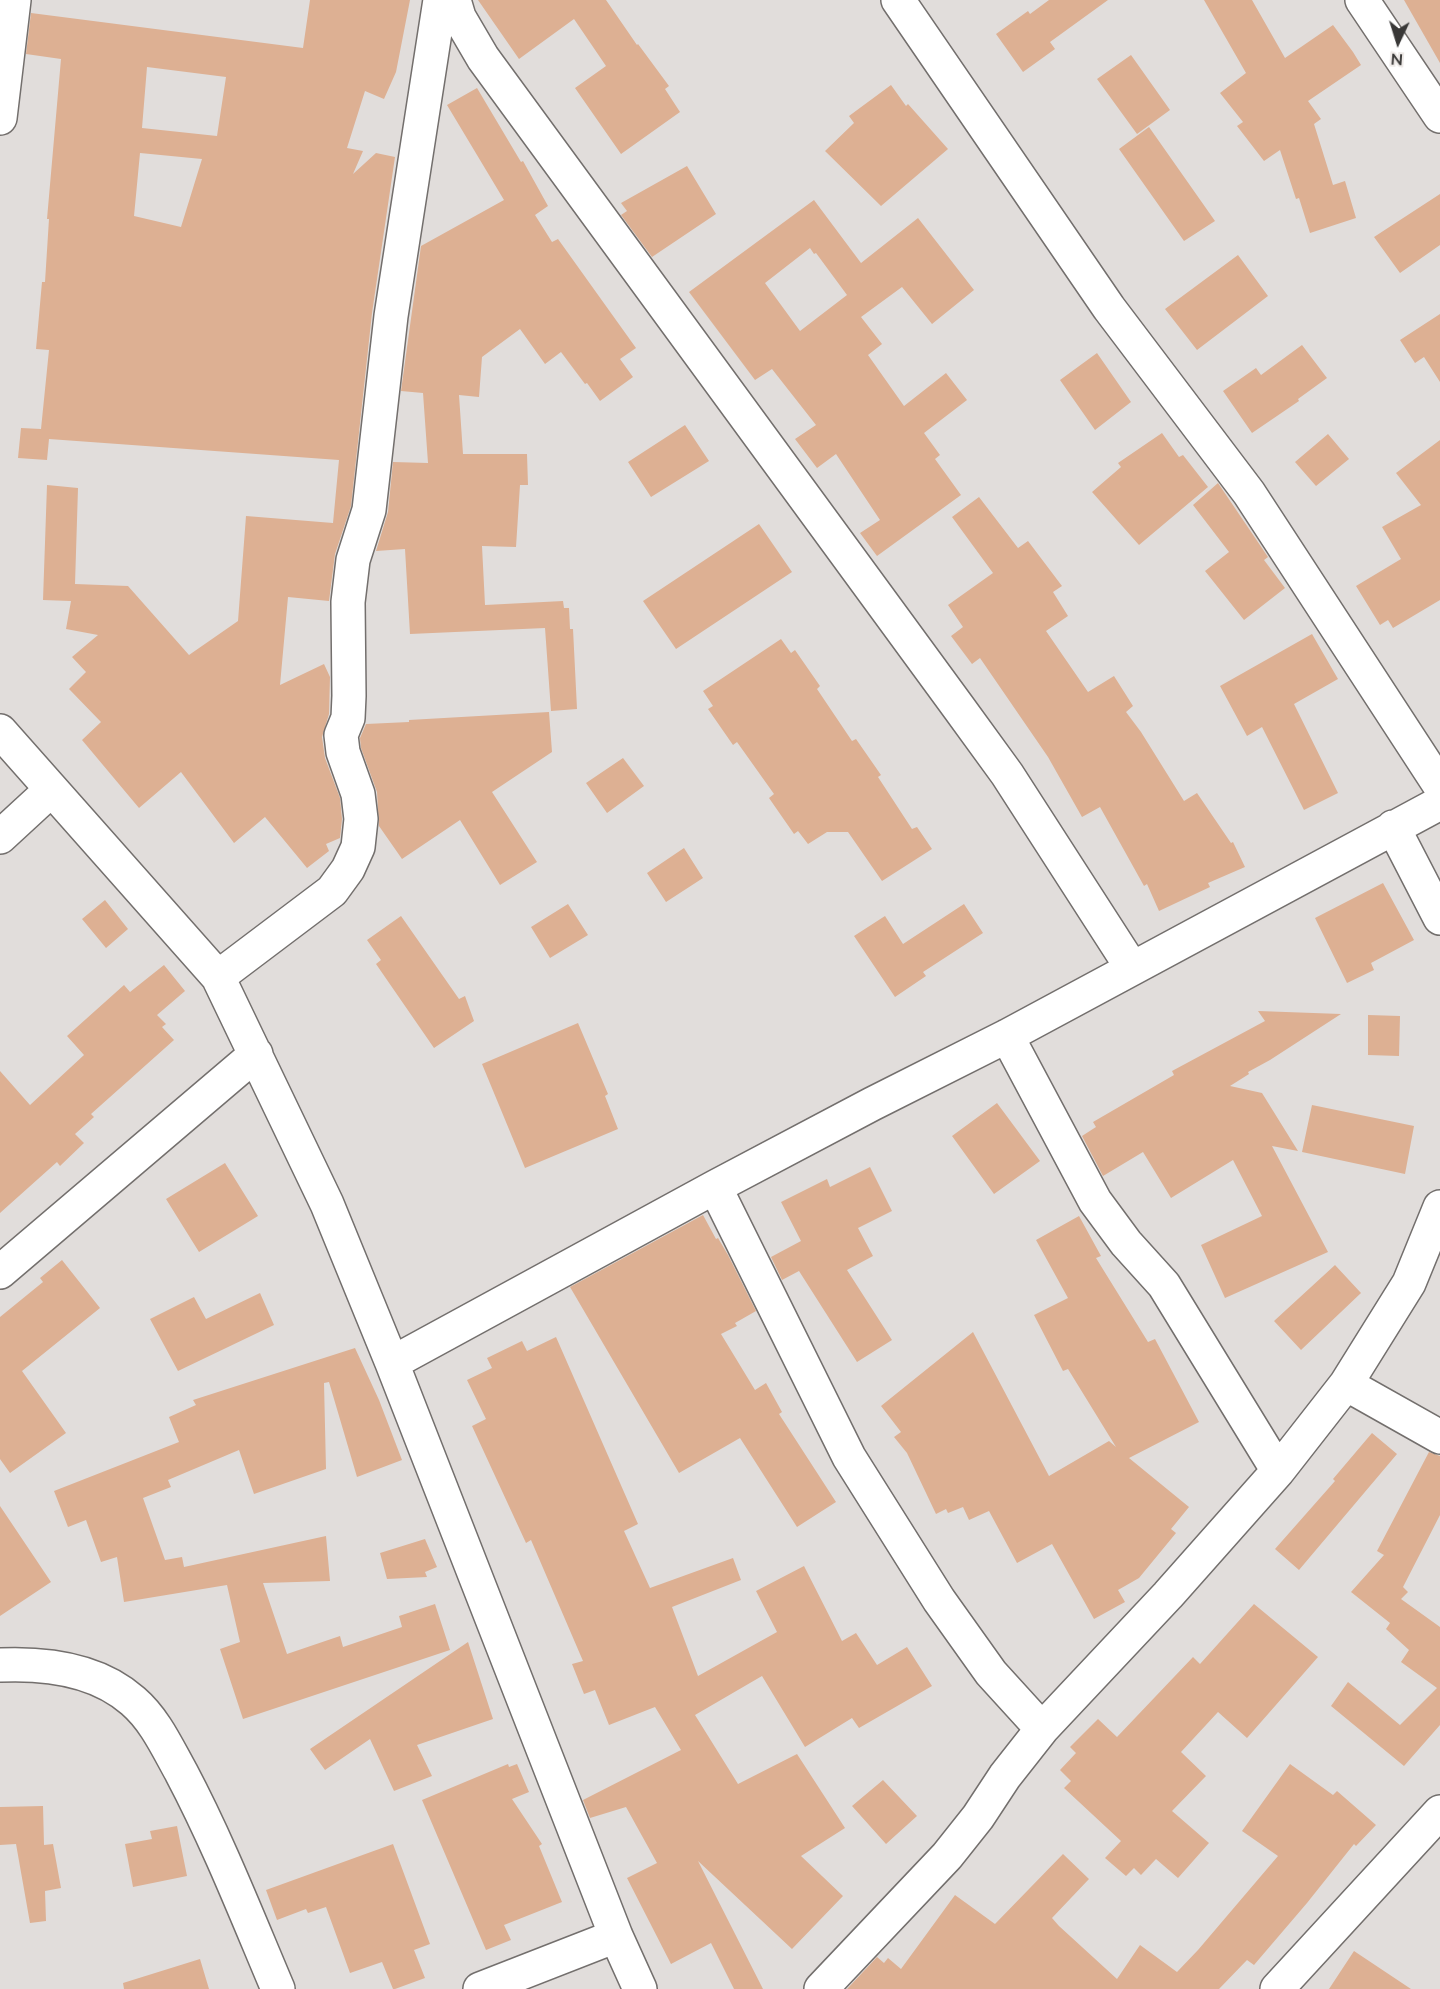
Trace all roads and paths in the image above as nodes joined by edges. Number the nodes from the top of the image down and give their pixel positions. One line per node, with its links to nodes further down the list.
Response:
1 (14, 0): 7 (street)
2 (440, 0): 16 (street)
3 (454, 0): 15 (street)
4 (898, 0): 9 (street)
5 (1362, 0): 6 (street)
6 (1440, 116)
7 (0, 118)
8 (0, 731): 10 (street)
9 (1440, 786)
10 (51, 790): 13 (street); 16 (street)
11 (1440, 803): 12 (street)
12 (1394, 828): 14 (street); 15 (street)
13 (0, 837)
14 (1440, 918)
15 (1132, 968): 17 (street)
16 (218, 977): 18 (street)
17 (1006, 1036): 19 (street); 25 (street)
18 (256, 1054): 21 (street); 22 (street)
19 (715, 1187): 22 (street); 27 (street)
20 (1440, 1208): 23 (street)
21 (0, 1272)
22 (392, 1363): 29 (street)
23 (1346, 1384): 24 (street); 25 (street)
24 (1440, 1437)
25 (1278, 1471): 27 (street)
26 (0, 1665): 30 (street)
27 (1042, 1729): 33 (street)
28 (1440, 1812): 34 (street)
29 (616, 1936): 31 (street); 32 (street)
30 (278, 1989)
31 (480, 1989)
32 (639, 1989)
33 (821, 1989)
34 (1277, 1989)

